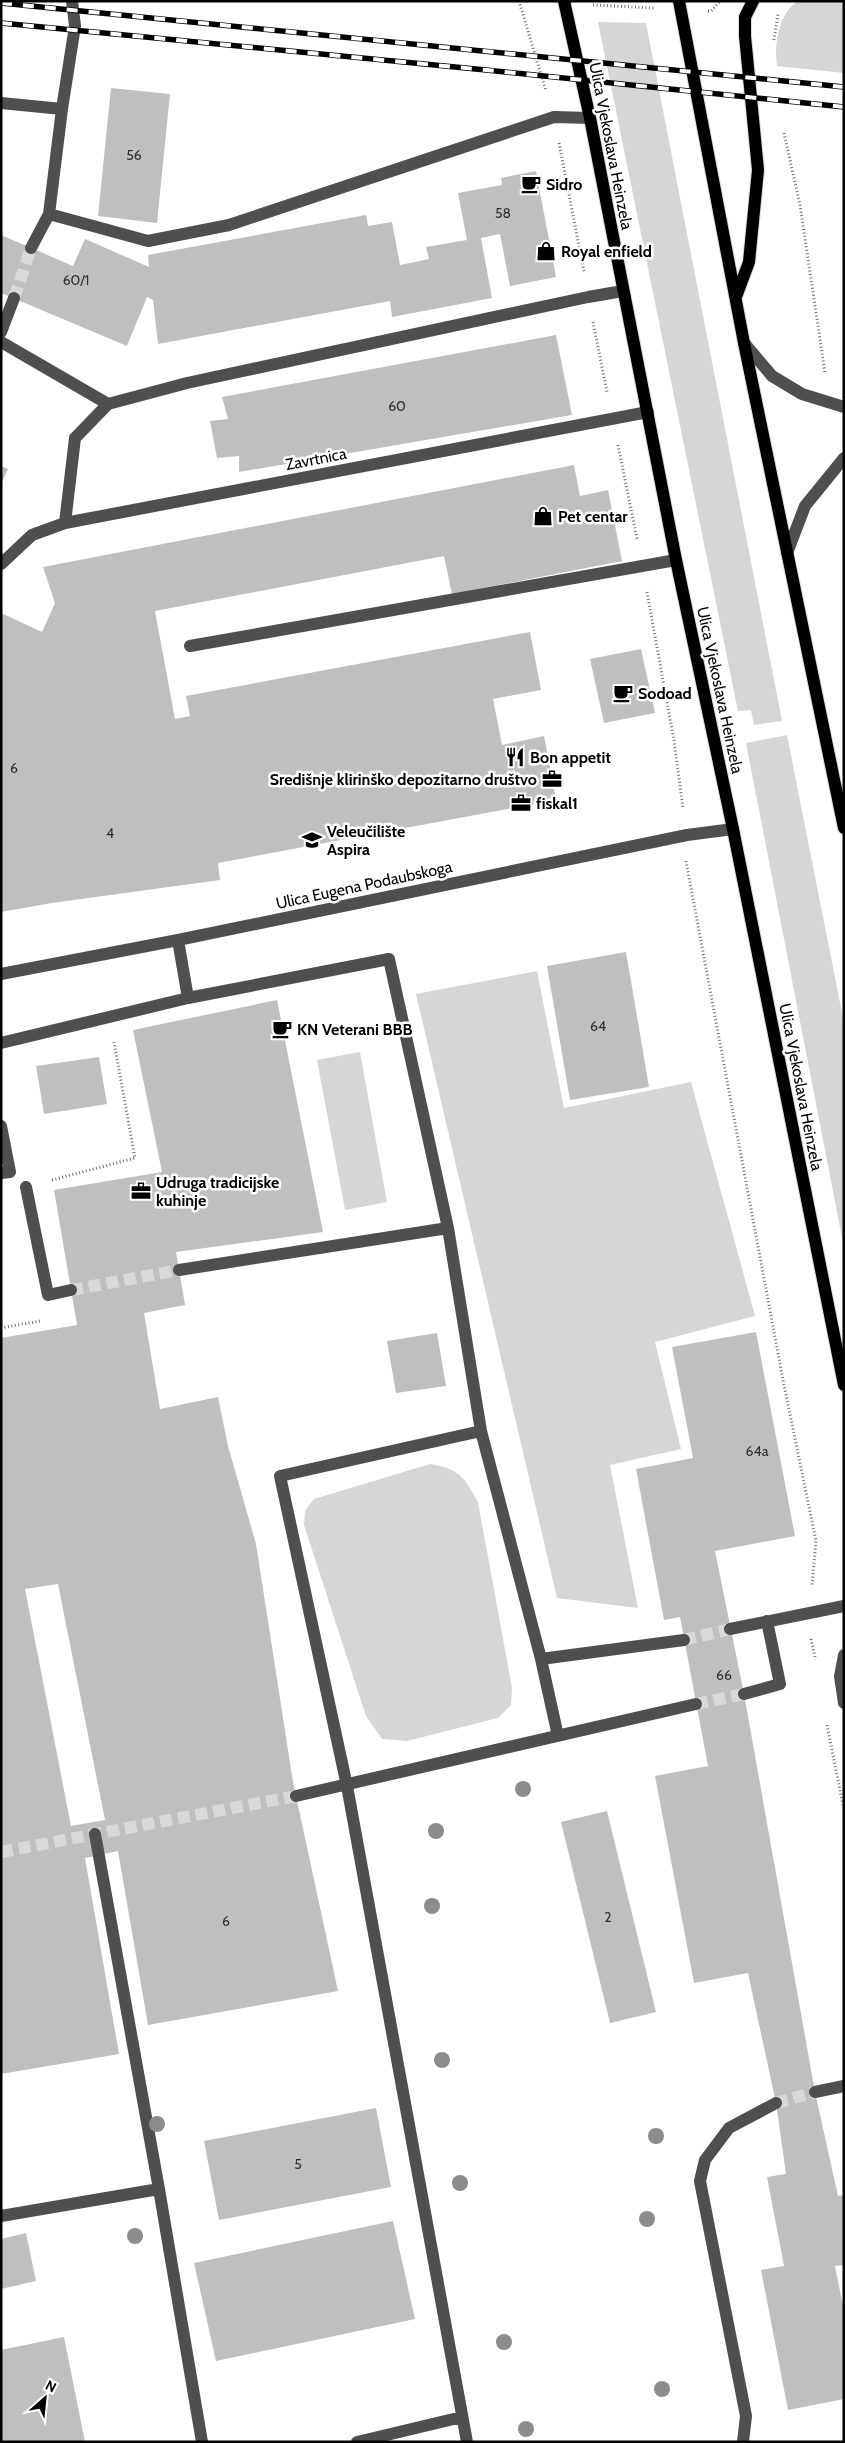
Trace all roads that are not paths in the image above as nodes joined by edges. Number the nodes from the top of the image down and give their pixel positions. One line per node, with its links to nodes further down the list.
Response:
1 (72, 1): 6 (street)
2 (564, 1): 7 (main road, Ulica Vjekoslava Heinzela)
3 (678, 1): 12 (main road)
4 (753, 1): 12 (main road)
5 (1, 103): 6 (street)
6 (62, 108): 8 (street)
7 (590, 118): 8 (street); 10 (main road, Ulica Vjekoslava Heinzela)
8 (49, 214): 9 (street)
9 (31, 248)
10 (623, 291): 16 (street); 18 (main road, Ulica Vjekoslava Heinzela)
11 (14, 298): 13 (street)
12 (736, 300): 15 (main road)
13 (1, 332)
14 (1, 342): 16 (street)
15 (744, 343): 17 (street); 21 (main road)
16 (108, 404): 20 (street)
17 (844, 407)
18 (648, 412): 20 (street, Zavrtnica); 22 (main road, Ulica Vjekoslava Heinzela)
19 (844, 458): 21 (street)
20 (65, 523): 23 (street, Zavrtnica)
21 (787, 553): 25 (main road)
22 (676, 560): 24 (street); 26 (main road, Ulica Vjekoslava Heinzela)
23 (1, 564)
24 (190, 646)
25 (844, 828)
26 (733, 829): 27 (street, Ulica Eugena Podaubskoga); 37 (main road, Ulica Vjekoslava Heinzela)
27 (178, 940): 28 (street, Ulica Eugena Podaubskoga); 29 (street)
28 (1, 974)
29 (188, 998): 30 (street); 34 (street)
30 (1, 1043)
31 (1, 1126): 32 (street)
32 (1, 1173)
33 (26, 1187): 36 (street)
34 (448, 1228): 35 (street); 38 (street)
35 (179, 1270)
36 (71, 1290)
37 (844, 1385)
38 (481, 1431): 44 (street); 49 (street)
39 (844, 1606): 40 (street)
40 (767, 1621): 41 (street); 45 (street)
41 (730, 1629)
42 (684, 1640): 44 (street)
43 (844, 1655): 46 (street)
44 (541, 1658): 48 (street)
45 (744, 1694)
46 (844, 1703)
47 (696, 1704): 48 (street)
48 (558, 1736): 49 (street)
49 (347, 1786): 50 (street); 57 (street)
50 (296, 1796)
51 (95, 1834): 55 (street)
52 (844, 2086): 53 (street)
53 (815, 2092)
54 (776, 2103): 61 (street)
55 (159, 2189): 56 (street); 58 (street)
56 (1, 2216)
57 (462, 2417): 59 (street); 60 (street)
58 (202, 2442)
59 (357, 2442)
60 (467, 2442)
61 (744, 2442)

